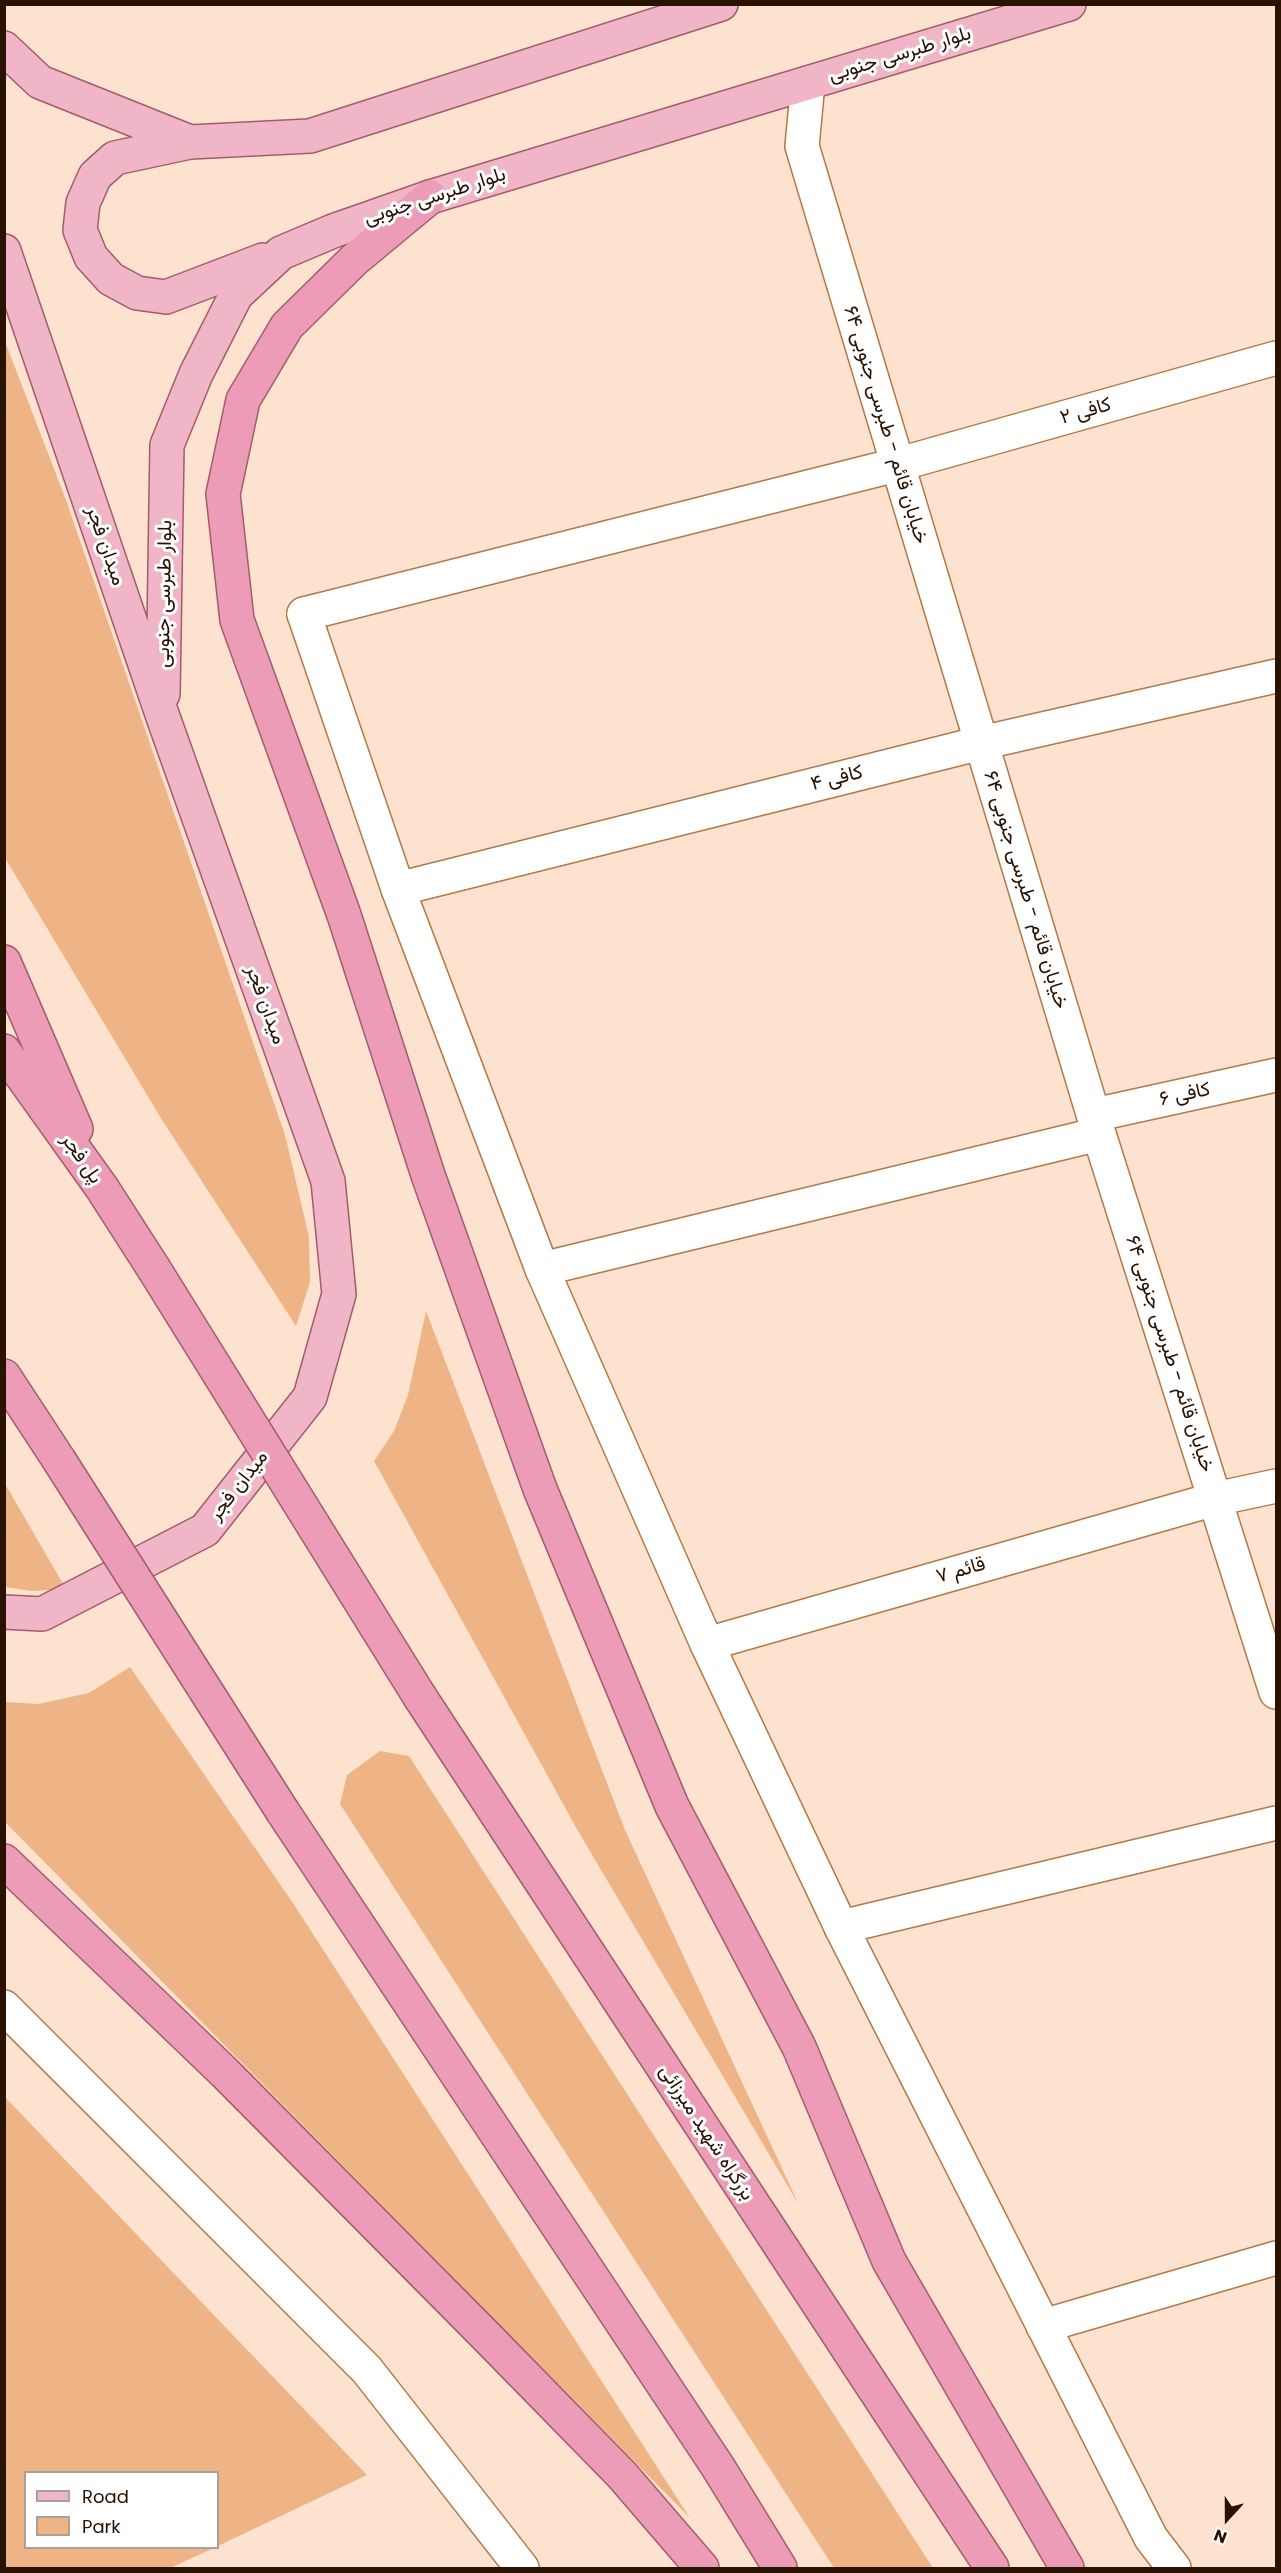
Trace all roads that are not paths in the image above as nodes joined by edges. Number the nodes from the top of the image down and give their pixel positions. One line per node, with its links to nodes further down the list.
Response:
1 (721, 4): 5 (main road)
2 (1069, 4): 4 (main road, بلوار طبرسی جنوبی)
3 (4, 48): 5 (main road)
4 (808, 82): 6 (main road, بلوار طبرسی جنوبی); 10 (street, خیابان قائم - طبرسی جنوبی ۶۴)
5 (190, 142): 8 (main road)
6 (430, 197): 8 (main road, بلوار طبرسی جنوبی); 38 (highway)
7 (4, 251): 12 (main road, میدان فجر)
8 (281, 253): 12 (main road, بلوار طبرسی جنوبی)
9 (1276, 358): 10 (street, کافی ۲)
10 (896, 465): 13 (street, خیابان قائم - طبرسی جنوبی ۶۴); 14 (street, کافی ۲)
11 (1276, 676): 13 (street, کافی ۴)
12 (163, 717): 24 (main road, میدان فجر)
13 (981, 743): 14 (street, کافی ۴); 18 (street, خیابان قائم - طبرسی جنوبی ۶۴)
14 (398, 889): 20 (street)
15 (4, 962): 19 (highway)
16 (4, 1051): 19 (highway, پل فجر)
17 (1276, 1075): 18 (street, کافی ۶)
18 (1097, 1125): 20 (street, کافی ۶); 23 (street, خیابان قائم - طبرسی جنوبی ۶۴)
19 (102, 1188): 27 (highway, پل فجر, bridge)
20 (542, 1269): 25 (street)
21 (4, 1376): 36 (highway, bridge)
22 (1276, 1486): 23 (street, قائم ۷)
23 (1215, 1499): 25 (street, قائم ۷); 26 (street, خیابان قائم - طبرسی جنوبی ۶۴)
24 (4, 1612)
25 (707, 1644): 30 (street)
26 (1276, 1692)
27 (420, 1697): 37 (highway, بزرگراه شهید میرزائی)
28 (1276, 1823): 30 (street)
29 (4, 1861): 35 (highway)
30 (841, 1927): 33 (street)
31 (4, 2007): 34 (street)
32 (1276, 2258): 33 (street)
33 (1043, 2326): 39 (street)
34 (522, 2568)
35 (702, 2568)
36 (780, 2568)
37 (992, 2568)
38 (1067, 2568)
39 (1174, 2568)

